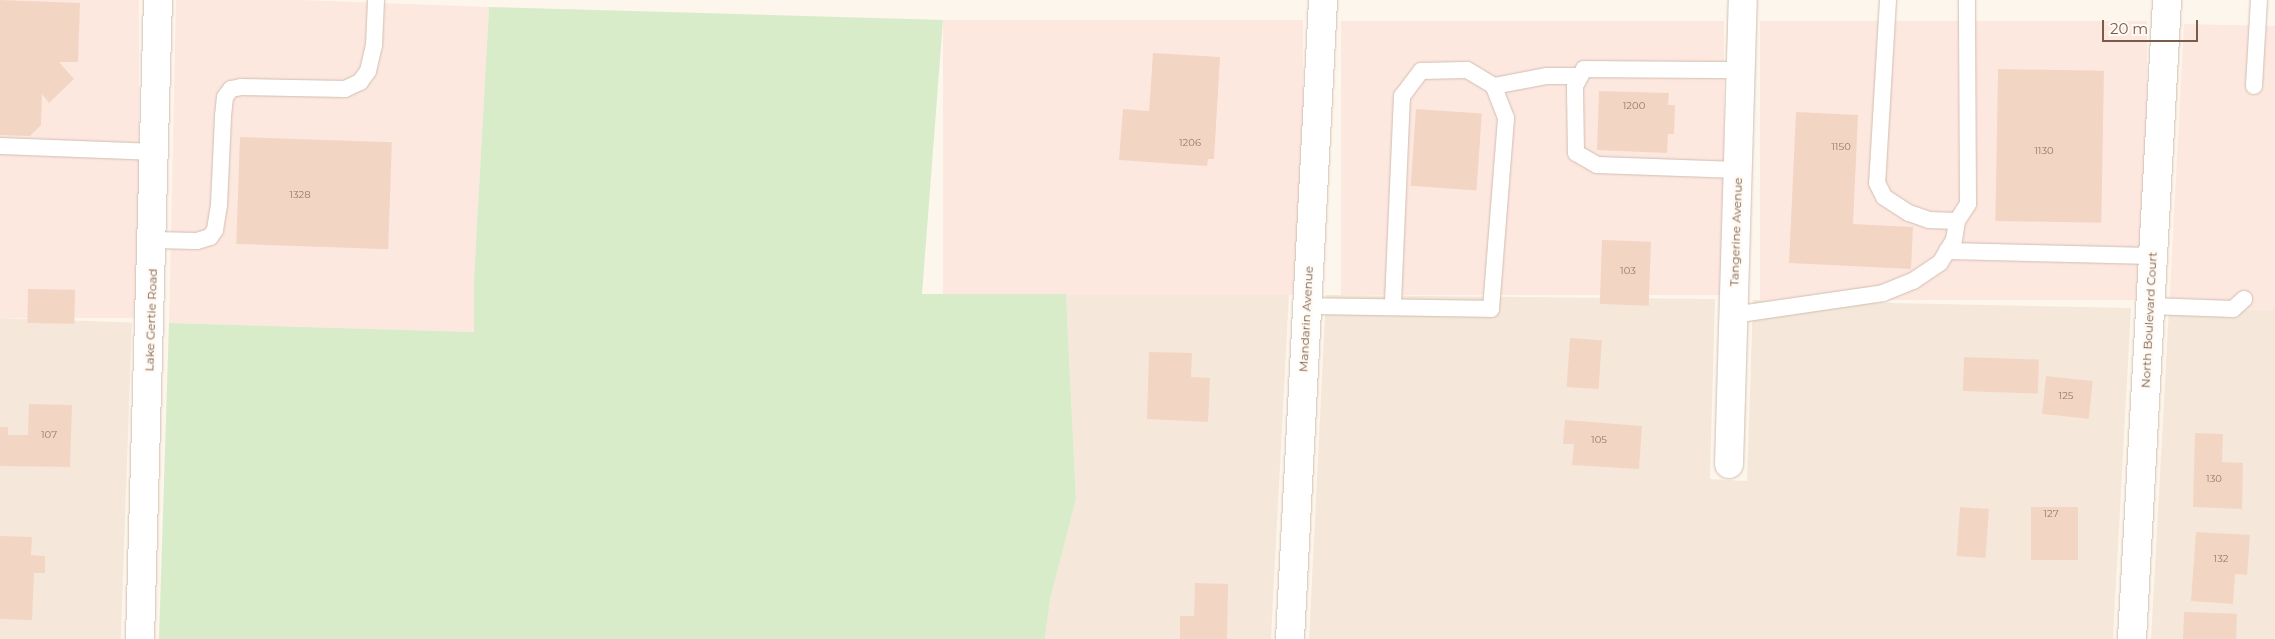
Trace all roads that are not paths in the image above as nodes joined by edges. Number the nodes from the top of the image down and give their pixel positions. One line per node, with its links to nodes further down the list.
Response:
1 (158, 0): 14 (street, Lake Gertie Road)
2 (376, 0): 17 (lane)
3 (1323, 0): 21 (street, Mandarin Avenue)
4 (1743, 0): 9 (street, Tangerine Avenue)
5 (1888, 0): 16 (lane)
6 (1966, 0): 16 (lane)
7 (2167, 0): 19 (street, North Boulevard Court)
8 (2259, 0): 12 (lane)
9 (1741, 70): 10 (lane); 15 (street, Tangerine Avenue)
10 (1580, 76): 11 (lane); 15 (lane)
11 (1494, 86): 22 (lane); 22 (lane)
12 (2254, 86)
13 (0, 146): 14 (lane)
14 (155, 152): 17 (street, Lake Gertie Road)
15 (1738, 170): 24 (street, Tangerine Avenue)
16 (1957, 221): 18 (lane)
17 (153, 240): 26 (street, Lake Gertie Road)
18 (1948, 251): 19 (lane); 24 (lane)
19 (2153, 256): 23 (street, North Boulevard Court)
20 (2244, 299): 23 (lane)
21 (1307, 306): 22 (lane); 27 (street, Mandarin Avenue)
22 (1393, 306)
23 (2150, 306): 28 (street, North Boulevard Court)
24 (1733, 315): 25 (street, Tangerine Avenue)
25 (1729, 464)
26 (140, 639)
27 (1290, 639)
28 (2132, 639)

